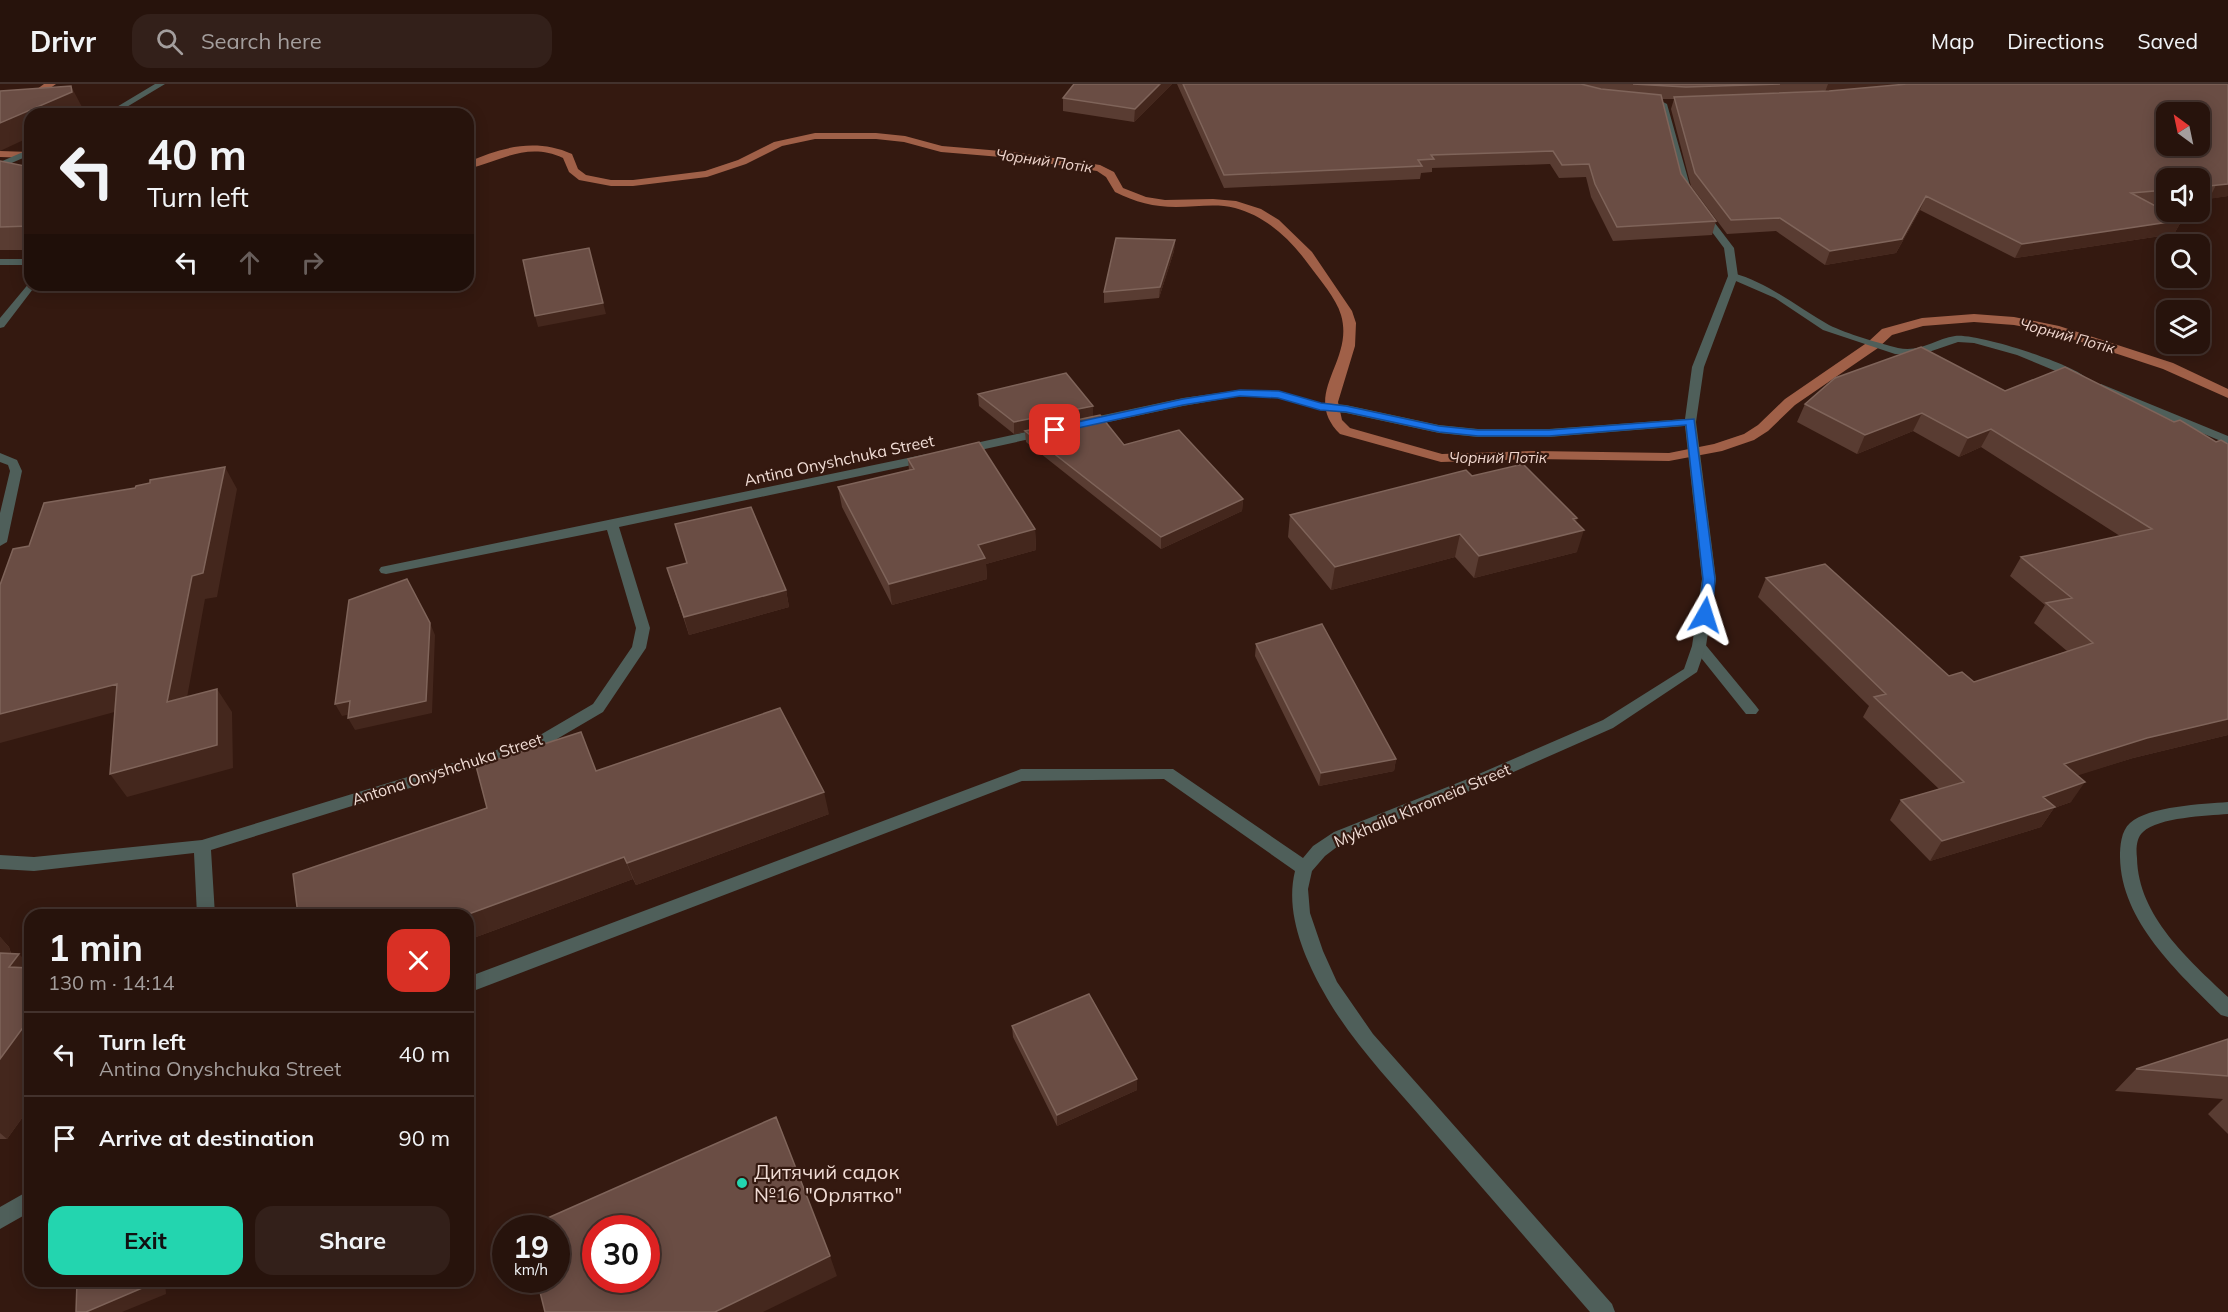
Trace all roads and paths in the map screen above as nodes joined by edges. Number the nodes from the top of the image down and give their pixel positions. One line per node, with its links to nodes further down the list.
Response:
1 (161, 84): 3 (street)
2 (1664, 104): 6 (street)
3 (119, 108)
4 (24, 155): 5 (street)
5 (0, 165)
6 (1690, 198)
7 (1698, 207): 10 (street)
8 (0, 262): 9 (street)
9 (24, 262)
10 (1733, 276): 13 (street, Mykhaila Khromeia Street); 14 (street)
11 (26, 291): 12 (street)
12 (0, 325)
13 (1690, 422): 16 (street, Antina Onyshchuka Street); 19 (street, Mykhaila Khromeia Street)
14 (2228, 440)
15 (0, 457): 17 (street)
16 (612, 525): 18 (street, Antina Onyshchuka Street); 22 (street, Antona Onyshchuka Street)
17 (0, 542)
18 (386, 570)
19 (1699, 646): 20 (street); 24 (street, Mykhaila Khromeia Street)
20 (1751, 710)
21 (2228, 807): 27 (street)
22 (202, 846): 23 (street, Antona Onyshchuka Street); 25 (street)
23 (0, 862)
24 (1304, 868): 26 (street); 30 (street)
25 (206, 909)
26 (474, 983)
27 (2228, 1009)
28 (24, 1204): 29 (street)
29 (0, 1219)
30 (1604, 1312)

